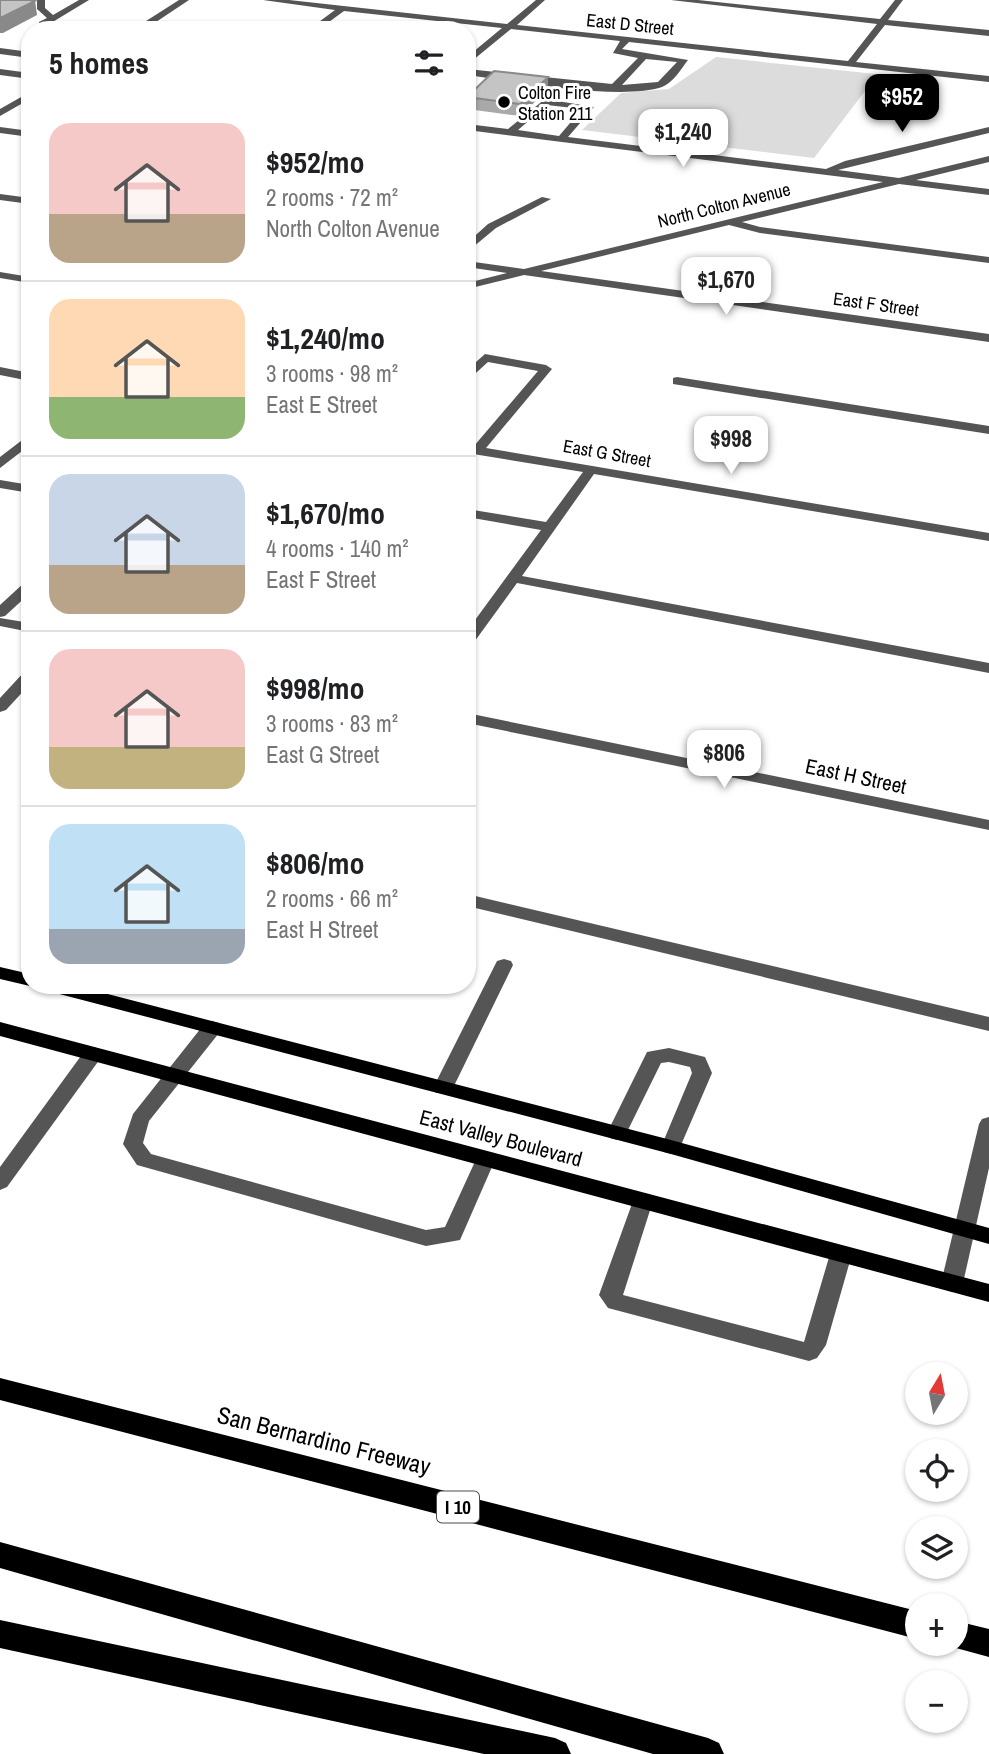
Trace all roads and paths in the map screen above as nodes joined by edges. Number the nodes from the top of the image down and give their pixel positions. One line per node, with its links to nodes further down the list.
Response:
1 (41, 0): 9 (street)
2 (85, 0): 9 (street)
3 (185, 0): 11 (street)
4 (267, 0): 8 (street, East D Street)
5 (541, 0): 16 (street)
6 (675, 0): 14 (street)
7 (899, 0): 14 (street)
8 (343, 8): 12 (street); 13 (street, East D Street)
9 (52, 18): 10 (street)
10 (47, 21)
11 (150, 21)
12 (325, 21)
13 (456, 21)
14 (883, 22): 17 (street); 25 (street)
15 (476, 23): 16 (street, East D Street)
16 (508, 27): 18 (street, East D Street); 22 (street)
17 (989, 33)
18 (626, 40): 19 (street, East D Street); 23 (street)
19 (695, 47): 24 (street); 25 (street, East D Street)
20 (0, 51): 21 (street)
21 (21, 54)
22 (476, 54)
23 (644, 56): 24 (street); 30 (street)
24 (684, 60): 30 (street)
25 (850, 64): 29 (street, East D Street)
26 (0, 72): 28 (street)
27 (476, 73): 30 (street)
28 (21, 75)
29 (989, 79)
30 (615, 87)
31 (21, 100): 32 (street)
32 (0, 113)
33 (476, 128): 36 (street)
34 (0, 130): 37 (street)
35 (989, 130): 40 (street)
36 (510, 132): 38 (street); 38 (street)
37 (21, 133)
38 (561, 139): 40 (street)
39 (989, 159): 41 (street, North Colton Avenue)
40 (825, 171): 41 (street)
41 (901, 181): 42 (street); 46 (street, North Colton Avenue)
42 (989, 191)
43 (0, 197): 45 (street)
44 (546, 199): 47 (street)
45 (21, 200)
46 (729, 222): 48 (street); 50 (street, North Colton Avenue)
47 (476, 240)
48 (989, 260)
49 (476, 265): 50 (street, East F Street)
50 (526, 272): 53 (street, North Colton Avenue); 54 (street, East F Street)
51 (0, 275): 52 (street)
52 (21, 278)
53 (476, 284)
54 (989, 338)
55 (476, 368): 61 (street)
56 (0, 371): 57 (street)
57 (21, 375)
58 (677, 381): 59 (street)
59 (989, 430)
60 (21, 446): 63 (street)
61 (476, 446)
62 (476, 451): 64 (street, East G Street)
63 (0, 464)
64 (591, 470): 68 (street); 69 (street, East G Street)
65 (0, 484): 66 (street)
66 (21, 488)
67 (476, 515): 68 (street)
68 (549, 527): 70 (street)
69 (989, 537)
70 (512, 578): 75 (street); 76 (street)
71 (21, 593): 72 (street)
72 (0, 613)
73 (0, 622): 74 (street)
74 (21, 626)
75 (476, 627)
76 (989, 668)
77 (21, 684): 78 (street)
78 (0, 706)
79 (476, 720): 80 (street, East H Street)
80 (989, 825)
81 (476, 902): 86 (street)
82 (504, 965): 91 (street)
83 (0, 973): 84 (main road)
84 (21, 979)
85 (82, 994): 87 (main road, East Valley Boulevard)
86 (989, 1024)
87 (212, 1028): 90 (street); 91 (main road, East Valley Boulevard)
88 (0, 1029): 89 (main road, East Valley Boulevard)
89 (93, 1054): 90 (main road, East Valley Boulevard); 96 (street)
90 (173, 1075): 95 (main road, East Valley Boulevard); 95 (street)
91 (443, 1088): 93 (main road, East Valley Boulevard)
92 (989, 1124): 98 (street)
93 (617, 1133): 94 (main road, East Valley Boulevard); 94 (street)
94 (671, 1147): 98 (main road, East Valley Boulevard)
95 (485, 1160): 97 (main road, East Valley Boulevard)
96 (0, 1182)
97 (643, 1201): 100 (main road, East Valley Boulevard); 100 (street)
98 (966, 1230): 99 (main road, East Valley Boulevard); 101 (street)
99 (989, 1236)
100 (841, 1254): 101 (main road, East Valley Boulevard)
101 (952, 1283): 102 (main road, East Valley Boulevard)
102 (989, 1293)
103 (0, 1389): 105 (highway, San Bernardino Freeway / I 10)
104 (0, 1555): 110 (highway)
105 (905, 1622)
106 (0, 1634): 109 (highway)
107 (968, 1638): 108 (highway)
108 (989, 1643)
109 (555, 1754)
110 (708, 1754)

